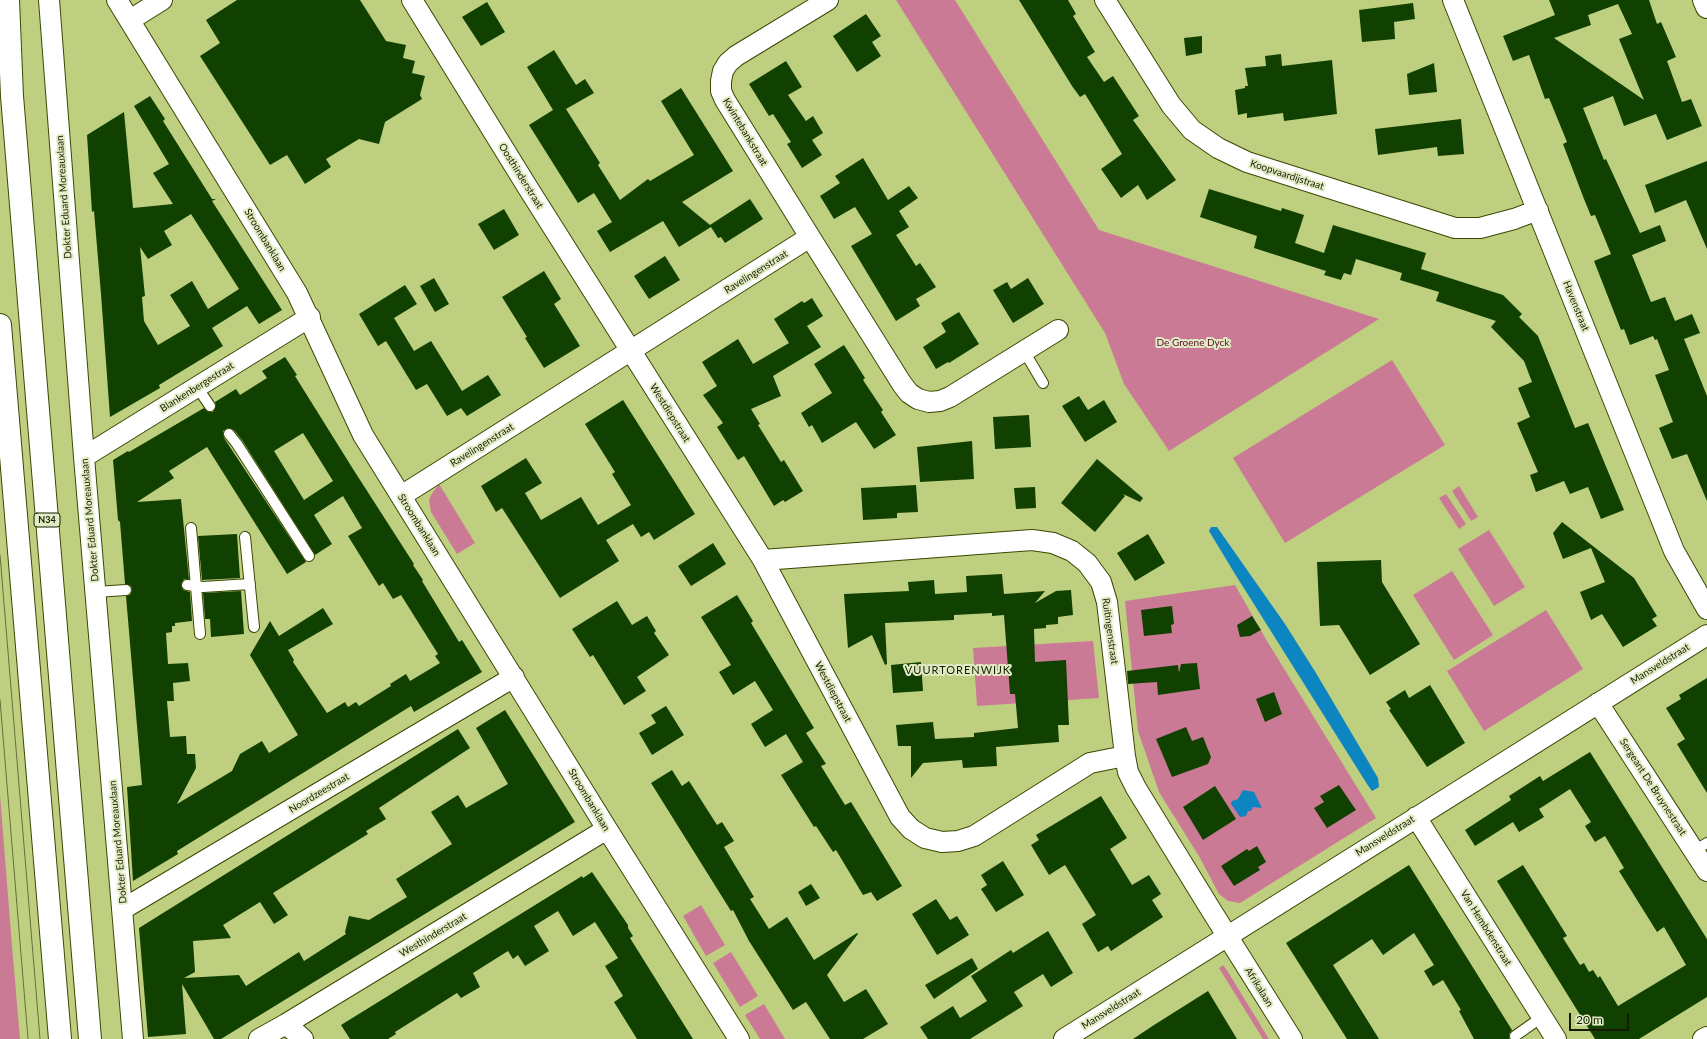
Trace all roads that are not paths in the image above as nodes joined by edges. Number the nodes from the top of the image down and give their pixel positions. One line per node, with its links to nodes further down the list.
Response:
1 (8, 0): 51 (main road, N34)
2 (48, 0): 23 (street, Dokter Eduard Moreauxlaan)
3 (117, 0): 11 (street, Stroombanklaan)
4 (162, 0): 11 (street)
5 (412, 0): 17 (street, Oosthinderstraat)
6 (1105, 0): 12 (street, Koopvaardijstraat)
7 (1453, 0): 12 (street, Havenstraat)
8 (1704, 0): 10 (main road)
9 (815, 3): 13 (street, Kwintebankstraat)
10 (1707, 7)
11 (130, 20): 14 (street, Stroombanklaan)
12 (1538, 210): 33 (street, Havenstraat)
13 (810, 237): 17 (street, Ravelingenstraat); 18 (street)
14 (310, 317): 20 (street, Blankenbergestraat); 24 (street, Stroombanklaan)
15 (0, 325): 50 (main road)
16 (1058, 330): 18 (street)
17 (631, 351): 24 (street, Ravelingenstraat); 28 (street, Westdiepstraat)
18 (1024, 351): 19 (lane)
19 (1043, 383)
20 (197, 387): 21 (lane); 23 (street, Blankenbergestraat)
21 (210, 406)
22 (229, 434): 27 (lane)
23 (84, 457): 32 (street, Dokter Eduard Moreauxlaan)
24 (401, 496): 37 (street, Stroombanklaan)
25 (191, 528): 30 (lane)
26 (245, 537): 29 (lane)
27 (309, 556)
28 (763, 560): 39 (street, Ruitingenstraat); 39 (street, Westdiepstraat)
29 (250, 584): 30 (lane); 34 (lane)
30 (192, 586): 35 (lane)
31 (126, 590): 32 (lane)
32 (96, 592): 44 (street, Dokter Eduard Moreauxlaan)
33 (1707, 609)
34 (254, 627)
35 (200, 634)
36 (1707, 635): 38 (street, Mansveldstraat)
37 (514, 678): 41 (street, Stroombanklaan); 44 (street, Noordzeestraat)
38 (1598, 703): 40 (street, Mansveldstraat); 42 (street, Sergeant De Bruynestraat)
39 (1125, 756): 45 (street, Ruitingenstraat)
40 (1416, 817): 45 (street, Mansveldstraat); 46 (street, Van Hembdenstraat)
41 (607, 829): 47 (street, Westhinderstraat); 55 (street, Stroombanklaan)
42 (1700, 847): 43 (street, Sergeant De Bruynestraat)
43 (1707, 872)
44 (123, 909): 52 (street, Dokter Eduard Moreauxlaan)
45 (1227, 936): 56 (street, Mansveldstraat); 57 (street, Afrikalaan)
46 (1542, 1017): 48 (lane); 58 (street, Van Hembdenstraat)
47 (286, 1024): 53 (street, Westhinderstraat); 54 (street)
48 (1515, 1036)
49 (1707, 1036): 59 (street)
50 (60, 1039)
51 (90, 1039)
52 (133, 1039)
53 (259, 1039)
54 (303, 1039)
55 (739, 1039)
56 (1064, 1039)
57 (1292, 1039)
58 (1556, 1039)
59 (1703, 1039)

